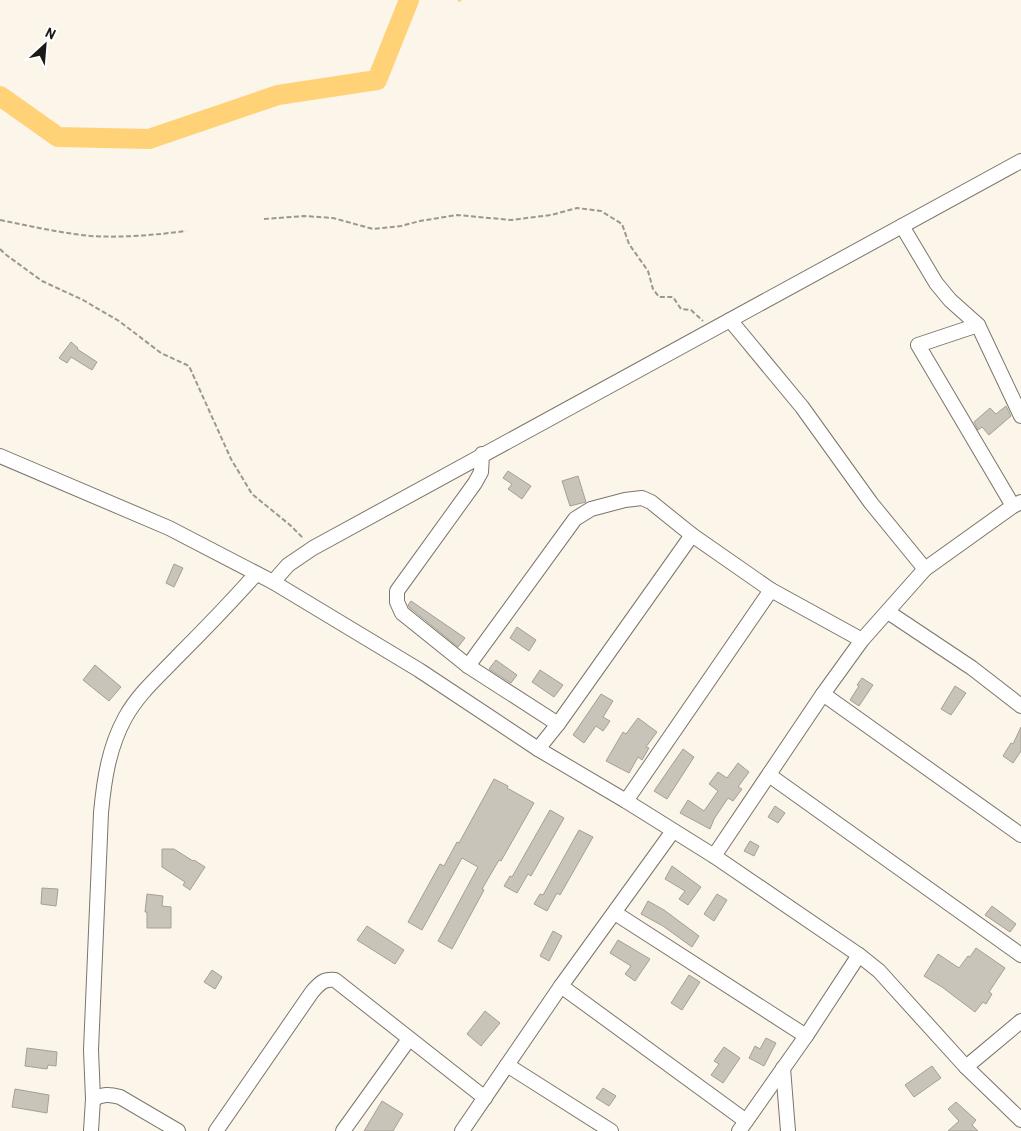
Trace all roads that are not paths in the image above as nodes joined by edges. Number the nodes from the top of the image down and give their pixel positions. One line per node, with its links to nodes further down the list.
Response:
1 (1021, 161): 2 (street)
2 (902, 226): 3 (street); 4 (street)
3 (730, 320): 6 (street); 10 (street)
4 (978, 325): 5 (street); 8 (street)
5 (1021, 416)
6 (482, 454): 12 (street); 16 (street)
7 (0, 456): 11 (street)
8 (1017, 504): 10 (street)
9 (692, 535): 13 (street); 16 (street); 19 (street)
10 (925, 569): 14 (street)
11 (256, 574): 12 (street); 36 (street)
12 (273, 582): 20 (street)
13 (771, 590): 15 (street); 22 (street)
14 (888, 612): 15 (street); 18 (street)
15 (862, 640): 17 (street)
16 (468, 666): 19 (street)
17 (823, 694): 21 (street); 24 (street)
18 (1021, 706)
19 (558, 724): 20 (street)
20 (538, 749): 22 (street)
21 (769, 775): 25 (street); 28 (street)
22 (626, 801): 23 (street)
23 (673, 831): 25 (street); 26 (street)
24 (1021, 835)
25 (714, 856): 27 (street)
26 (615, 913): 29 (street); 31 (street)
27 (859, 955): 31 (street); 34 (street)
28 (1021, 955)
29 (561, 986): 33 (street); 39 (street)
30 (1021, 1020): 34 (street)
31 (806, 1036): 35 (street)
32 (409, 1039): 37 (street); 42 (street); 43 (street)
33 (507, 1065): 37 (street); 45 (street)
34 (966, 1067): 38 (street)
35 (783, 1068): 39 (street); 46 (street)
36 (93, 1098): 40 (street); 41 (street)
37 (485, 1098): 44 (street)
38 (1021, 1120)
39 (742, 1126)
40 (91, 1131)
41 (178, 1131)
42 (216, 1131)
43 (343, 1131)
44 (462, 1131)
45 (611, 1131)
46 (788, 1131)

